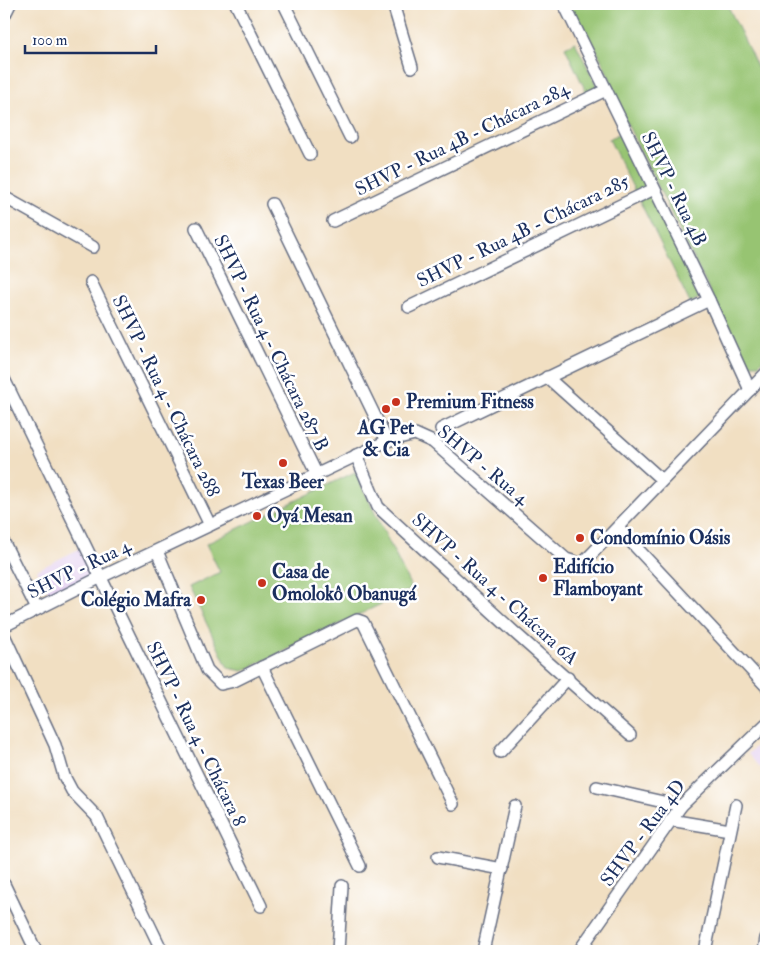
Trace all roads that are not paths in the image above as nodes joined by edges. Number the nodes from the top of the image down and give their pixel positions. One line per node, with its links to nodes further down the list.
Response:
1 (10, 4): 6 (street)
2 (236, 4): 10 (street)
3 (284, 4): 9 (street)
4 (393, 4): 7 (street)
5 (564, 4): 8 (street, SHVP - Rua 4B)
6 (4, 16)
7 (412, 67)
8 (606, 90): 11 (street, SHVP - Rua 4B); 14 (street, SHVP - Rua 4B - Chácara 284)
9 (350, 137)
10 (310, 154)
11 (654, 189): 18 (street, SHVP - Rua 4B); 19 (street, SHVP - Rua 4B - Chácara 285)
12 (5, 200): 16 (street)
13 (272, 204): 25 (street)
14 (333, 221)
15 (196, 228): 27 (street, SHVP - Rua 4 - Chácara 287 B)
16 (93, 247)
17 (91, 282): 29 (street, SHVP - Rua 4 - Chácara 288)
18 (709, 300): 21 (street); 23 (street, SHVP - Rua 4B)
19 (409, 307)
20 (766, 373): 23 (street, SHVP - Rua 4)
21 (547, 377): 24 (street); 28 (street)
22 (4, 379): 33 (street, SHVP - Rua 4 - Chácara 8)
23 (750, 390): 28 (street, SHVP - Rua 4)
24 (442, 428)
25 (387, 441): 26 (street, SHVP - Rua 4); 30 (street, SHVP - Rua 4)
26 (356, 455): 27 (street, SHVP - Rua 4); 38 (street, SHVP - Rua 4 - Chácara 6A)
27 (316, 473): 29 (street, SHVP - Rua 4)
28 (662, 480): 30 (street, SHVP - Rua 4)
29 (210, 525): 32 (street, SHVP - Rua 4)
30 (618, 528): 39 (street)
31 (4, 543): 34 (street)
32 (157, 550): 33 (street, SHVP - Rua 4); 37 (street)
33 (101, 577): 34 (street, SHVP - Rua 4); 55 (street, SHVP - Rua 4 - Chácara 8)
34 (37, 609): 35 (street, SHVP - Rua 4)
35 (4, 626)
36 (4, 635): 58 (street)
37 (262, 668): 44 (street); 51 (street)
38 (568, 678): 41 (street, SHVP - Rua 4 - Chácara 6A); 42 (street)
39 (766, 686)
40 (766, 724): 47 (street, SHVP - Rua 4D)
41 (630, 735)
42 (500, 752)
43 (597, 787): 47 (street)
44 (453, 804)
45 (736, 805): 49 (street)
46 (516, 806): 52 (street)
47 (681, 806): 48 (street, SHVP - Rua 4D)
48 (670, 820): 49 (street); 61 (street, SHVP - Rua 4D)
49 (730, 830): 62 (street)
50 (438, 857): 52 (street)
51 (360, 866)
52 (502, 869): 60 (street)
53 (4, 884): 57 (street)
54 (342, 886): 59 (street)
55 (261, 906)
56 (766, 938): 63 (street)
57 (36, 951)
58 (162, 951)
59 (338, 951)
60 (483, 951)
61 (580, 951)
62 (705, 951)
63 (764, 951)

